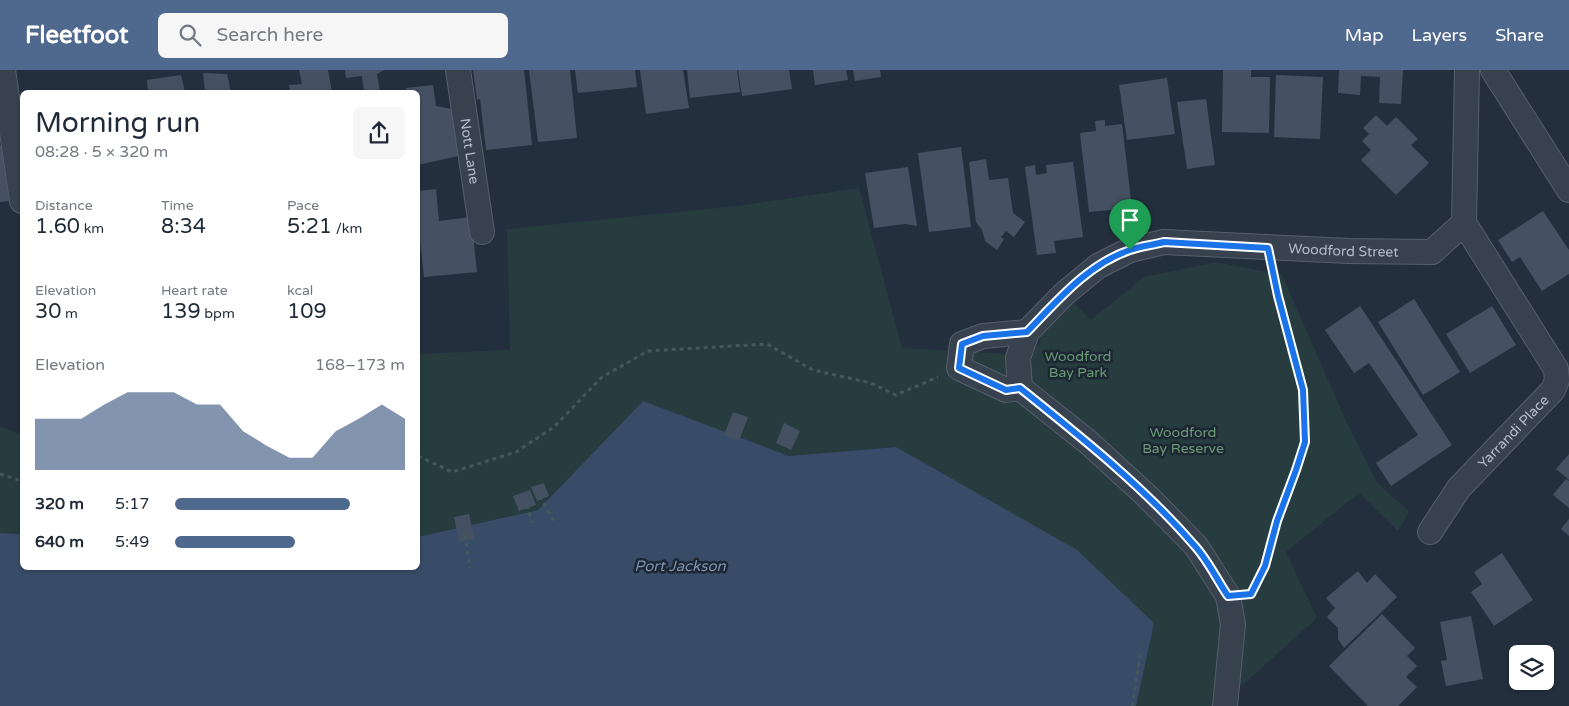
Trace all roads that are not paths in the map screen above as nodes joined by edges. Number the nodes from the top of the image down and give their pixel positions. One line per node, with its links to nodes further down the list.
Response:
1 (3, 70): 5 (street)
2 (458, 70): 8 (street, Nott Lane)
3 (1467, 70): 7 (street)
4 (1493, 70): 6 (street)
5 (20, 187)
6 (1569, 190)
7 (1464, 223): 9 (street, Woodford Street); 11 (street, Yarrandi Place)
8 (482, 232)
9 (1027, 332): 10 (street, Woodford Street); 10 (street)
10 (1020, 388): 12 (street)
11 (1430, 532)
12 (1225, 706)

